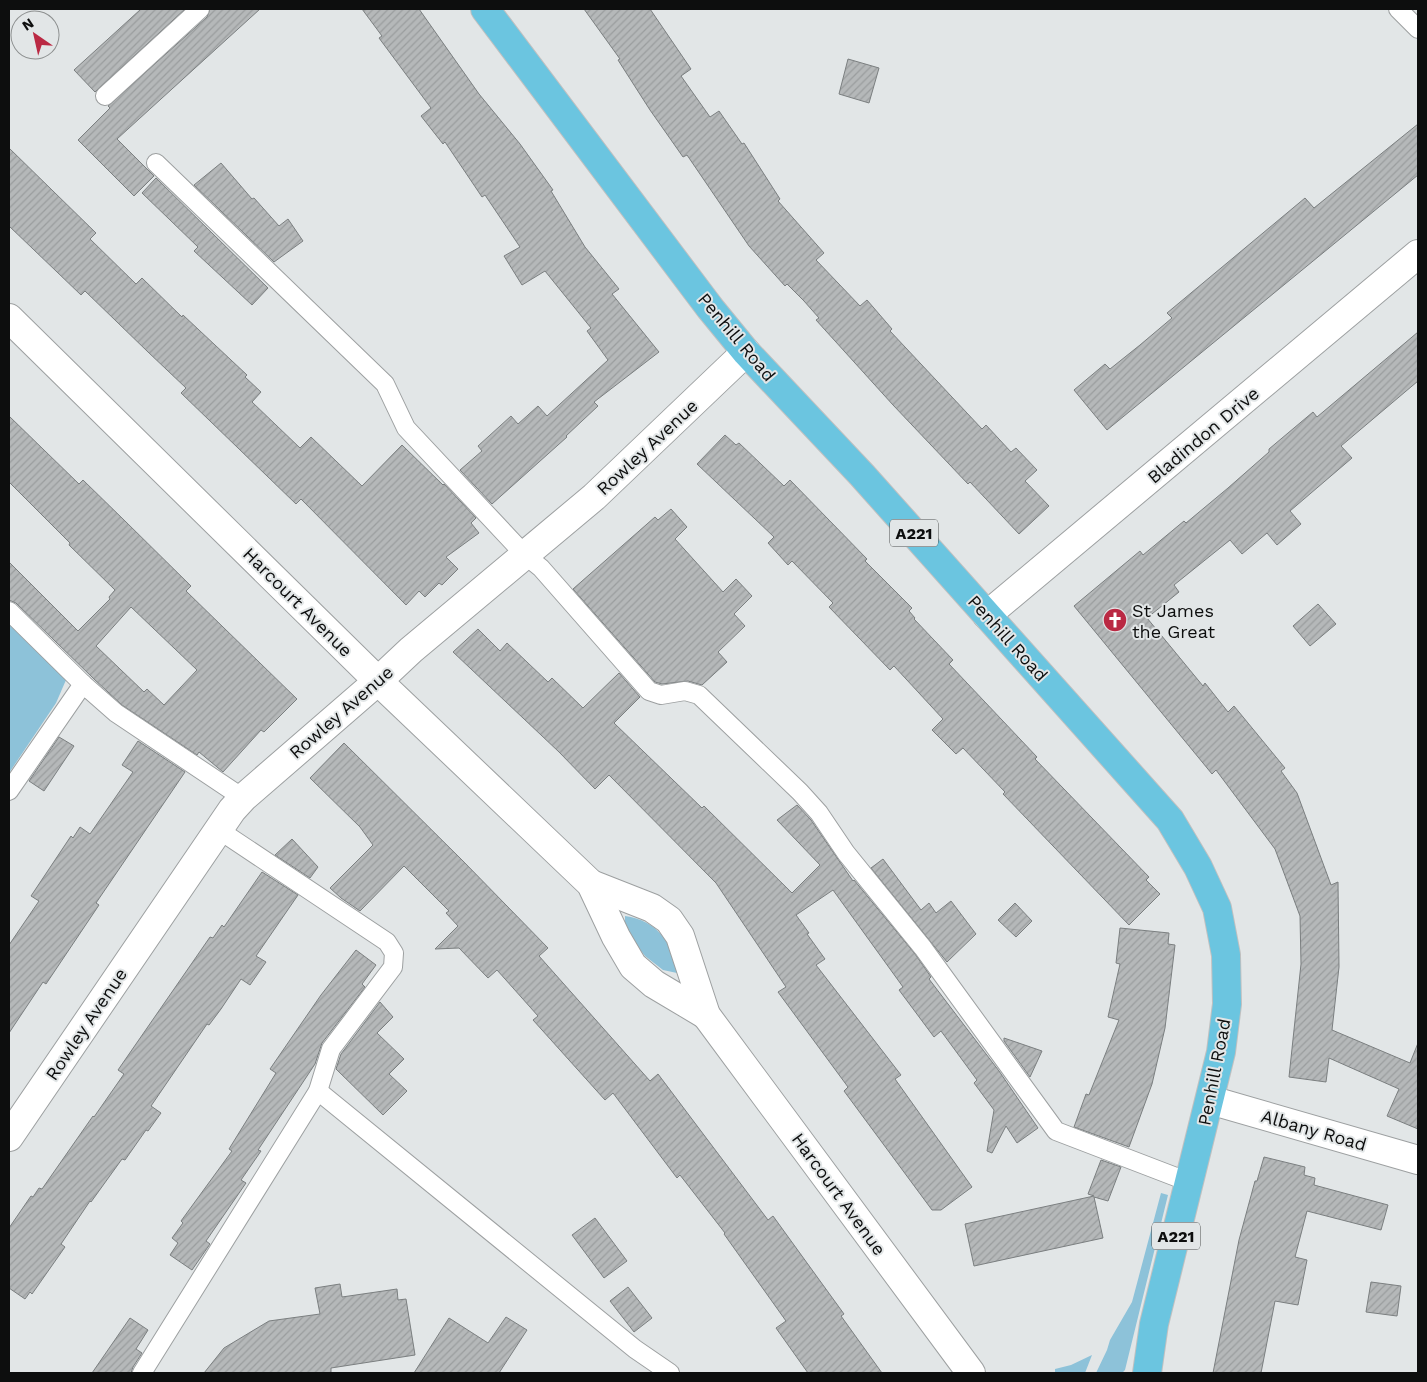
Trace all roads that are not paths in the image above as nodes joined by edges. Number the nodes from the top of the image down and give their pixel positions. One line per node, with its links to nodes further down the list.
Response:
1 (200, 9): 5 (lane)
2 (485, 9): 9 (main road, Penhill Road / A221)
3 (1398, 9): 4 (lane)
4 (1418, 29)
5 (104, 96)
6 (156, 163): 10 (lane)
7 (1418, 254): 12 (street, Bladindon Drive)
8 (9, 318): 13 (street, Harcourt Avenue)
9 (746, 352): 10 (street, Rowley Avenue); 12 (main road, Penhill Road / A221)
10 (525, 555): 13 (street, Rowley Avenue); 24 (lane)
11 (9, 611): 14 (lane)
12 (988, 615): 21 (main road, Penhill Road / A221)
13 (378, 681): 16 (street, Rowley Avenue); 18 (street, Harcourt Avenue)
14 (83, 684): 15 (lane); 16 (lane)
15 (9, 791)
16 (243, 798): 17 (street, Rowley Avenue)
17 (219, 830): 20 (lane); 22 (street, Rowley Avenue)
18 (591, 884): 19 (street, Harcourt Avenue); 19 (street, Harcourt Avenue)
19 (706, 1015): 27 (street, Harcourt Avenue)
20 (318, 1091): 25 (lane); 26 (lane)
21 (1210, 1100): 23 (street, Albany Road); 24 (main road, Penhill Road / A221)
22 (9, 1137)
23 (1418, 1160)
24 (1189, 1182): 28 (main road, Penhill Road / A221)
25 (142, 1373)
26 (670, 1373)
27 (971, 1373)
28 (1147, 1373)

